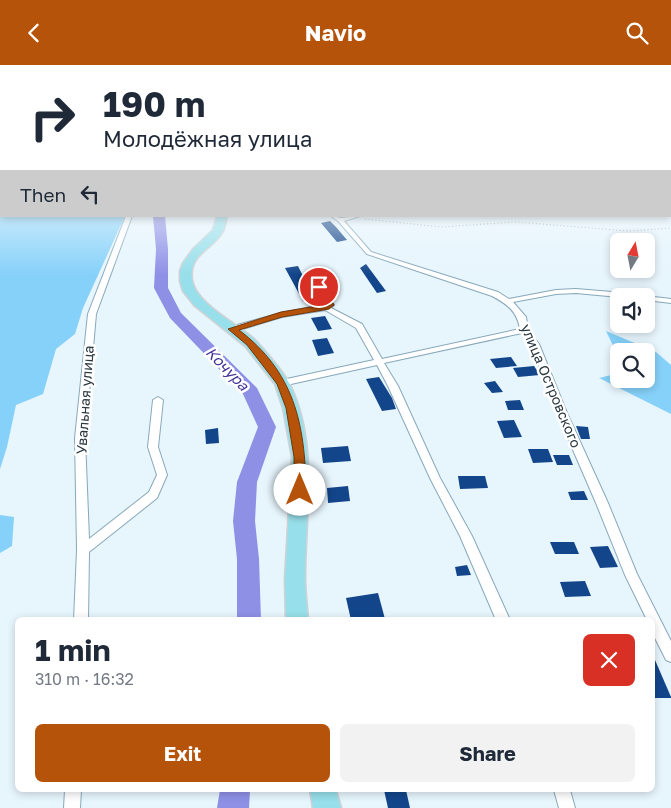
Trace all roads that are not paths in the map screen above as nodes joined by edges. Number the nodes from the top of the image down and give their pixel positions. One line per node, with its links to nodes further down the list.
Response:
1 (129, 217): 16 (street, Увальная улица)
2 (222, 217): 11 (main road)
3 (355, 217): 4 (street)
4 (337, 218): 8 (street, улица Островского)
5 (310, 273): 10 (street)
6 (610, 294): 8 (street)
7 (655, 299): 9 (street)
8 (508, 301): 12 (street, улица Островского)
9 (671, 301)
10 (326, 308): 11 (street); 13 (street)
11 (232, 329): 14 (main road)
12 (524, 330): 13 (street); 20 (street, улица Островского)
13 (380, 363): 14 (street); 19 (street)
14 (282, 383): 18 (main road)
15 (158, 400): 16 (street)
16 (83, 550): 17 (street, Увальная улица)
17 (81, 617)
18 (297, 617)
19 (502, 617)
20 (652, 617)
21 (655, 623): 22 (street, улица Островского)
22 (671, 655)
23 (73, 792): 26 (street)
24 (323, 792): 27 (main road)
25 (563, 792): 28 (street)
26 (72, 808)
27 (327, 808)
28 (567, 808)

